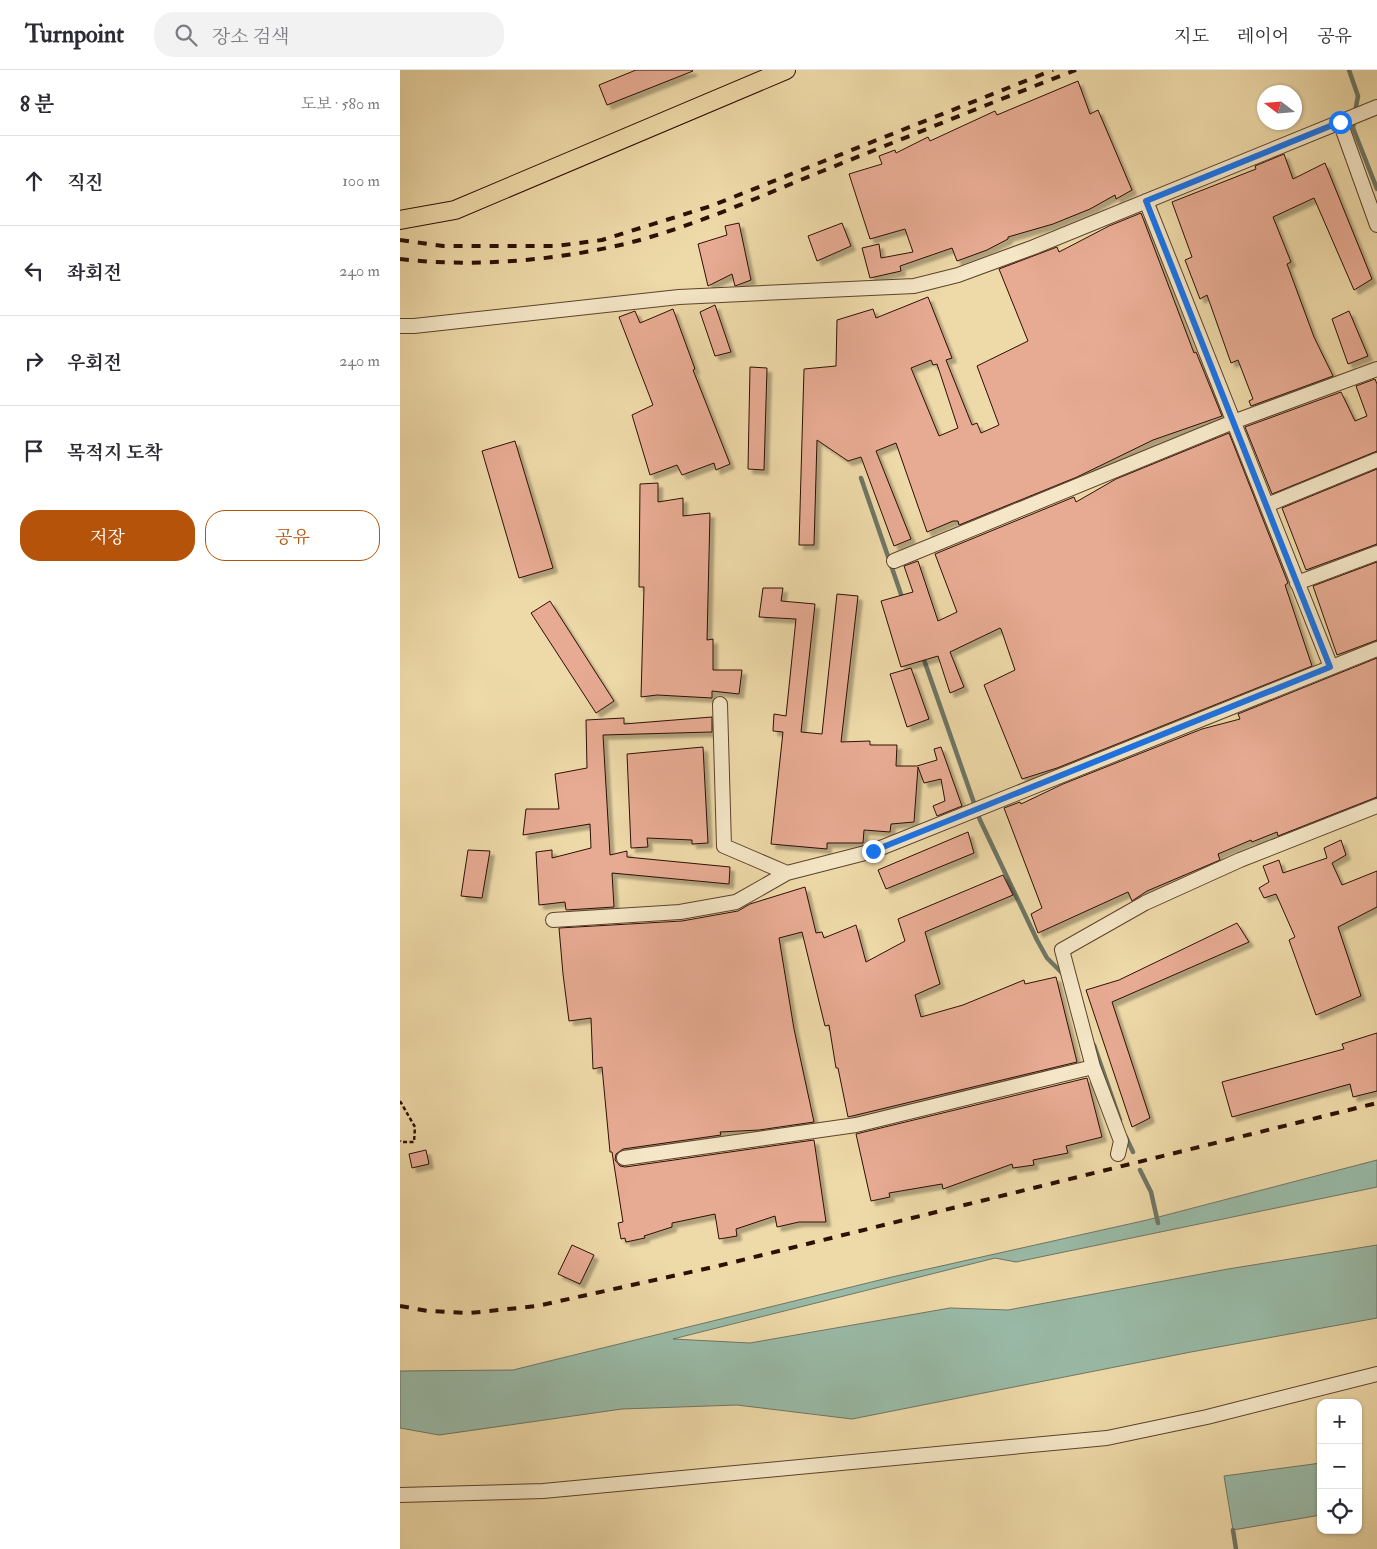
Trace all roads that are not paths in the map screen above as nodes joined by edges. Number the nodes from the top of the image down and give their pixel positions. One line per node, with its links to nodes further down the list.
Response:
1 (786, 70): 5 (main road)
2 (1377, 107): 3 (street)
3 (1340, 122): 4 (street); 6 (street)
4 (1146, 201): 7 (street); 9 (street)
5 (400, 220)
6 (1377, 225)
7 (400, 326)
8 (1377, 369): 9 (street)
9 (1233, 422): 11 (street); 13 (street)
10 (1377, 460): 11 (street)
11 (1266, 505): 14 (street)
12 (1377, 553): 14 (street)
13 (894, 560)
14 (1297, 583): 16 (street)
15 (1377, 649): 16 (street)
16 (1330, 667): 19 (street)
17 (720, 704): 19 (street)
18 (1377, 806): 21 (street)
19 (787, 873): 20 (street)
20 (553, 920)
21 (1093, 1067): 22 (street); 23 (street)
22 (1118, 1154)
23 (624, 1158)
24 (1377, 1374): 25 (street)
25 (400, 1495)

